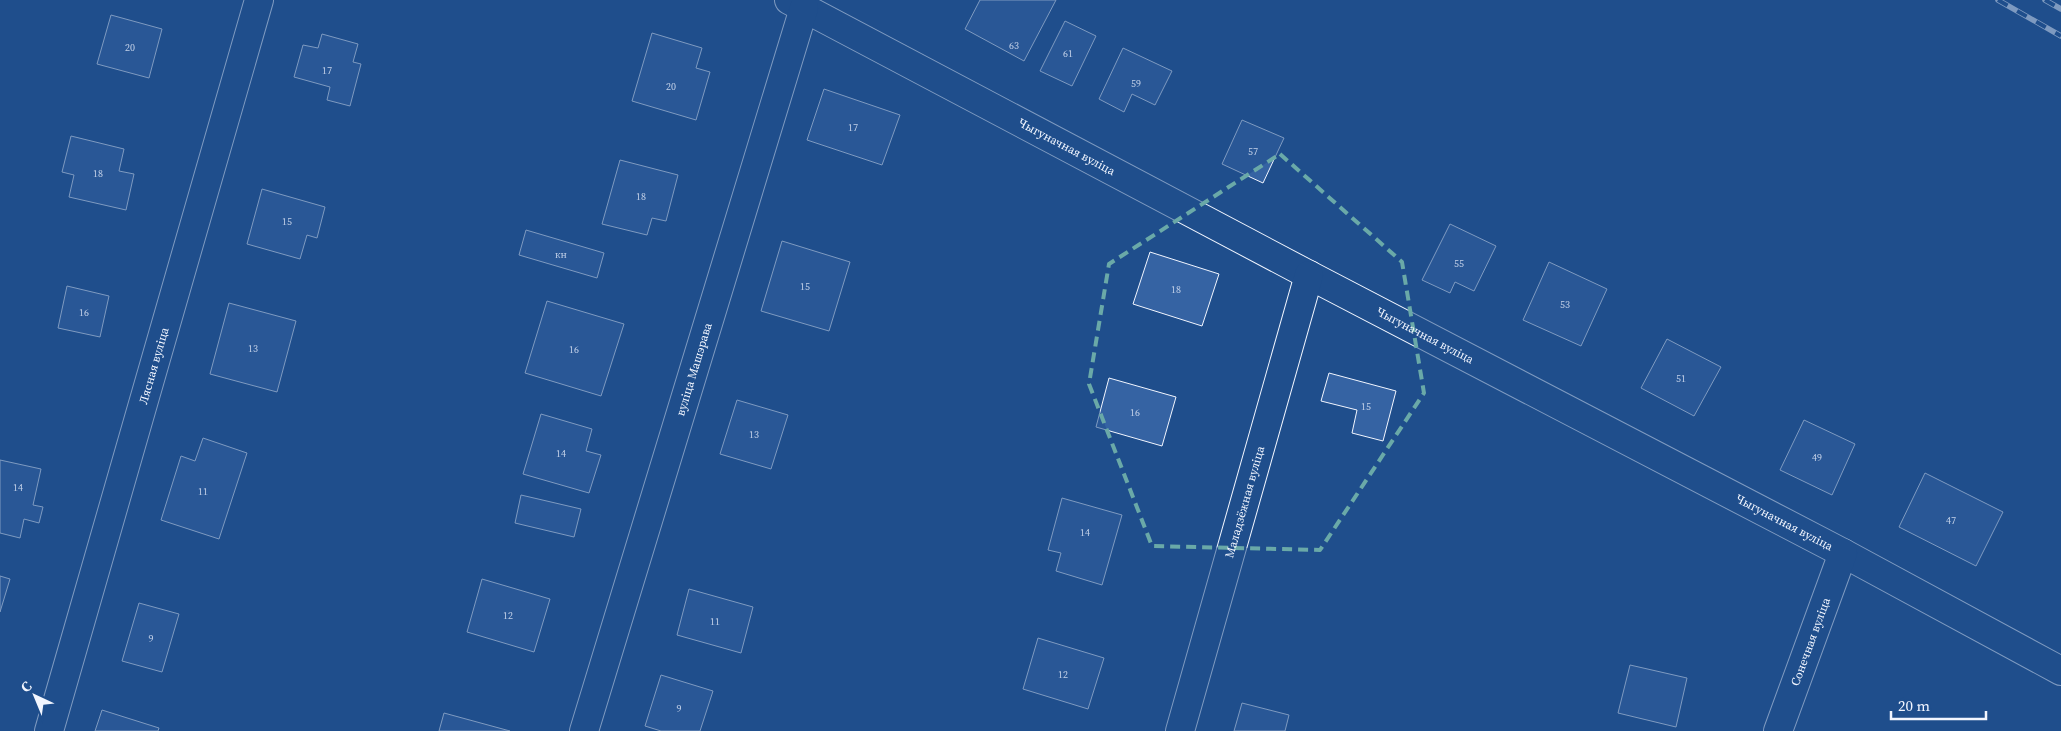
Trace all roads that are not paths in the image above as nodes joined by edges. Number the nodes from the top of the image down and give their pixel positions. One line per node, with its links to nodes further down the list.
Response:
1 (259, 0): 6 (street, Лясная вуліца)
2 (796, 4): 3 (street, Чыгуначная вуліца); 7 (street, вуліца Машэрава)
3 (1309, 275): 4 (street, Чыгуначная вуліца); 8 (street, Маладзёжная вуліца)
4 (1843, 553): 5 (street, Чыгуначная вуліца); 9 (street, Сонечная вуліца)
5 (2061, 671)
6 (49, 731)
7 (584, 731)
8 (1180, 731)
9 (1778, 731)

